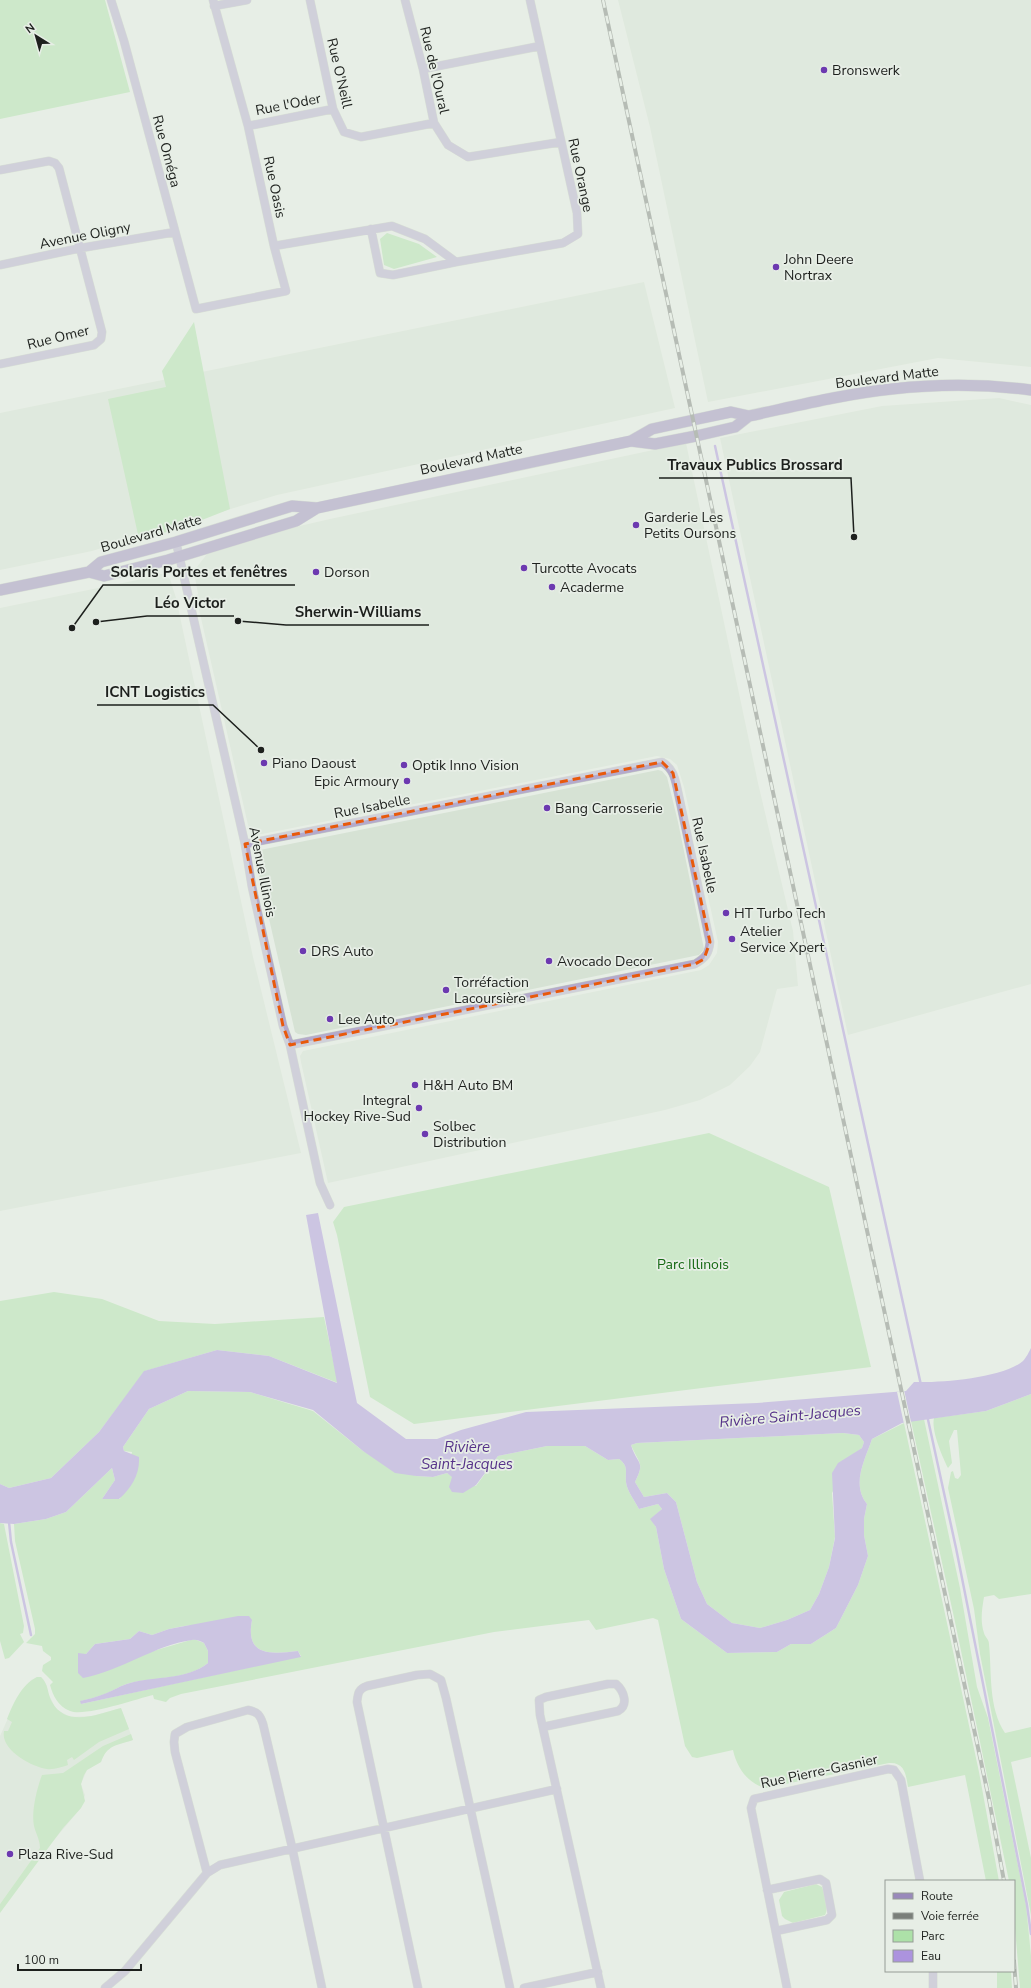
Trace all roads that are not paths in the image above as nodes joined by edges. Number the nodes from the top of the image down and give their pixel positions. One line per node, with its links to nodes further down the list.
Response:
1 (111, 0): 15 (street, Rue Oméga)
2 (247, 0): 6 (street)
3 (310, 0): 9 (street, Rue O'Neill)
4 (405, 0): 8 (street, Rue de l'Oural)
5 (530, 0): 7 (street, Rue Orange)
6 (214, 3): 11 (street, Rue Oasis)
7 (540, 46): 8 (street); 12 (street, Rue Orange)
8 (423, 69): 10 (street, Rue de l'Oural)
9 (333, 109): 10 (street, Rue O'Neill); 11 (street, Rue l'Oder)
10 (434, 123): 12 (street, Rue de l'Oural)
11 (248, 126): 16 (street, Rue Oasis)
12 (561, 142): 18 (street, Rue Orange)
13 (0, 170): 17 (street)
14 (371, 229): 16 (street); 18 (street); 18 (street, Rue Orange)
15 (175, 232): 17 (street, Avenue Oligny); 20 (street, Rue Oméga)
16 (274, 246): 20 (street, Rue Oasis)
17 (81, 248): 19 (street, Avenue Oligny); 21 (street, Rue Omer)
18 (456, 262)
19 (0, 265)
20 (196, 310)
21 (0, 364)
22 (1031, 390): 23 (main road, Boulevard Matte)
23 (749, 416): 24 (main road, Boulevard Matte); 24 (main road, Boulevard Matte)
24 (631, 441): 25 (main road, Boulevard Matte)
25 (317, 508): 26 (main road, Boulevard Matte); 27 (main road, Boulevard Matte)
26 (176, 542): 27 (street, Avenue Illinois); 28 (main road, Boulevard Matte)
27 (180, 556): 28 (main road, Boulevard Matte); 30 (street, Avenue Illinois)
28 (89, 572): 29 (main road, Boulevard Matte)
29 (0, 590)
30 (245, 844): 31 (street, Avenue Illinois); 31 (street, Rue Isabelle)
31 (290, 1045): 32 (street, Avenue Illinois)
32 (330, 1205)
33 (543, 1727): 33 (street); 34 (street)
34 (557, 1789): 35 (street); 42 (street)
35 (470, 1808): 36 (street); 36 (street); 47 (street)
36 (383, 1827): 37 (street); 46 (street)
37 (292, 1847): 38 (street); 38 (street); 45 (street)
38 (207, 1873): 44 (street)
39 (920, 1880): 40 (street, Rue Pierre-Gasnier)
40 (767, 1890): 41 (street); 41 (street)
41 (776, 1931): 50 (street)
42 (598, 1972): 48 (street); 49 (street)
43 (933, 1972): 51 (street)
44 (105, 1988)
45 (322, 1988)
46 (418, 1988)
47 (510, 1988)
48 (524, 1988)
49 (601, 1988)
50 (787, 1988)
51 (933, 1988)

